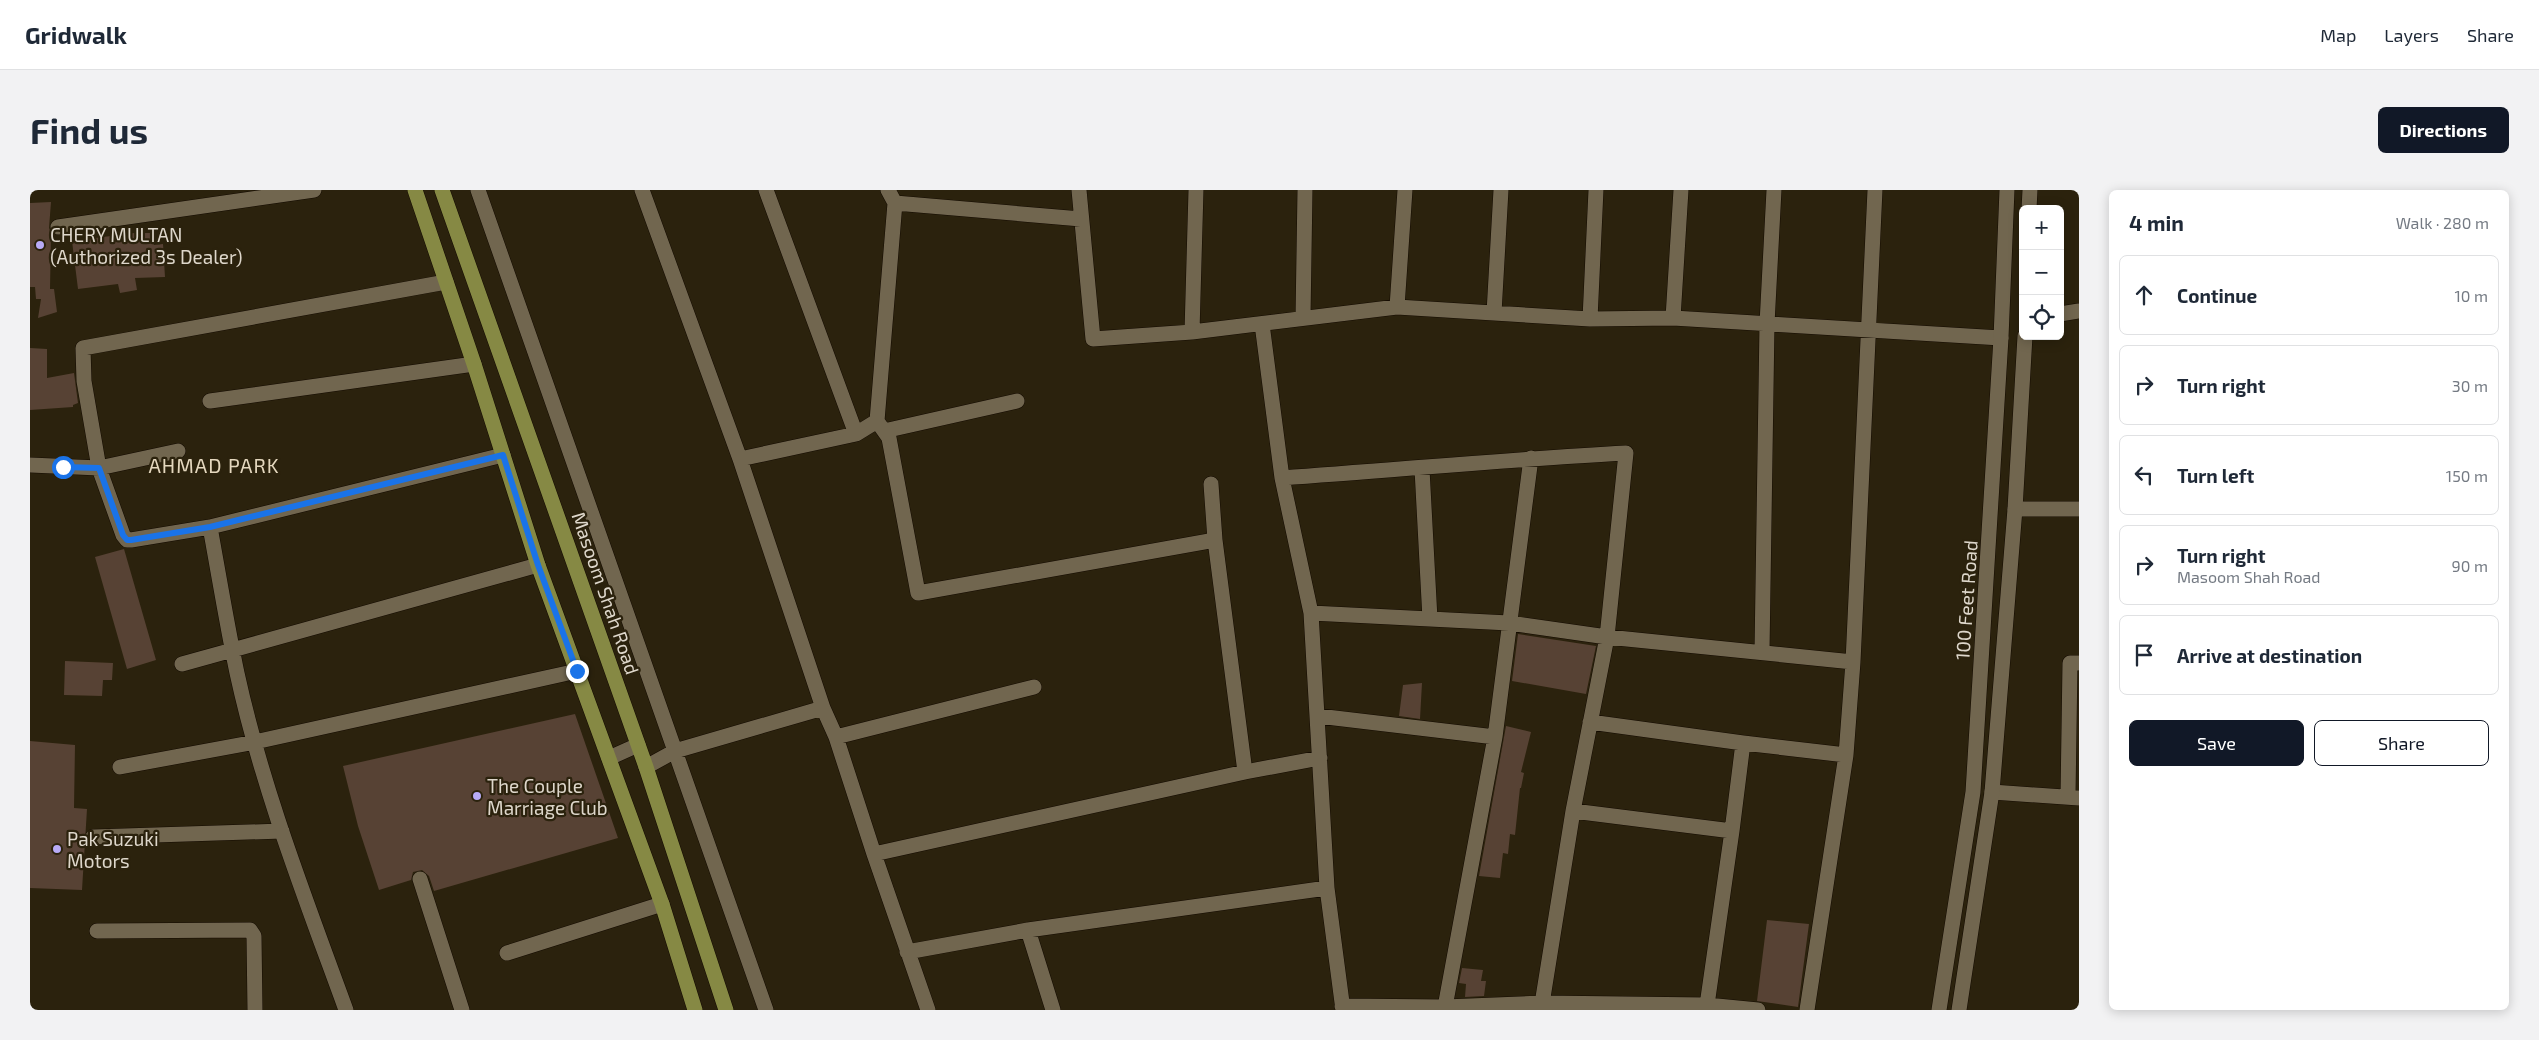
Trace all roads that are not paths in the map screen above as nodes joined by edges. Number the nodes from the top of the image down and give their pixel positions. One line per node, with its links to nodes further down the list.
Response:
1 (314, 190): 21 (street)
2 (416, 190): 22 (main road)
3 (442, 190): 73 (main road, Masoom Shah Road)
4 (478, 190): 74 (street)
5 (642, 190): 44 (street)
6 (766, 190): 40 (street)
7 (1079, 190): 20 (street)
8 (1196, 190): 33 (street)
9 (1305, 190): 27 (street)
10 (1405, 190): 23 (street)
11 (1501, 190): 25 (street)
12 (1596, 190): 29 (street)
13 (1681, 190): 28 (street)
14 (1774, 190): 31 (street)
15 (1875, 190): 32 (street)
16 (2007, 190): 34 (street, 100 Feet Road)
17 (2030, 190): 19 (street)
18 (892, 197): 20 (street); 39 (street)
19 (2029, 205)
20 (1082, 219): 33 (street)
21 (58, 227)
22 (446, 282): 36 (main road); 46 (street)
23 (1397, 307): 25 (street); 27 (street)
24 (2079, 311): 26 (street)
25 (1494, 313): 29 (street)
26 (2064, 313)
27 (1303, 318): 30 (street)
28 (1673, 318): 29 (street); 31 (street)
29 (1590, 319)
30 (1262, 324): 33 (street); 48 (street)
31 (1767, 324): 32 (street); 60 (street)
32 (1870, 329): 34 (street); 61 (street)
33 (1192, 332)
34 (2001, 338): 109 (street, 100 Feet Road)
35 (2025, 340): 51 (street)
36 (474, 364): 38 (street); 42 (main road)
37 (1017, 401): 39 (street)
38 (210, 402)
39 (881, 426): 40 (street); 53 (street)
40 (856, 434): 44 (street)
41 (178, 451): 46 (street)
42 (503, 455): 52 (street); 54 (main road)
43 (1531, 458): 47 (street); 57 (street); 58 (street)
44 (740, 459): 66 (street)
45 (30, 465): 46 (street)
46 (99, 468): 52 (street)
47 (1422, 469): 48 (street); 56 (street)
48 (1282, 478): 55 (street)
49 (1211, 484): 53 (street)
50 (2079, 508): 51 (street)
51 (2015, 509): 81 (street)
52 (210, 527): 59 (street)
53 (1215, 540): 80 (street)
54 (538, 565): 59 (street); 64 (main road)
55 (1310, 613): 56 (street); 67 (street)
56 (1430, 619): 57 (street)
57 (1509, 623): 58 (street); 70 (street)
58 (1607, 637): 60 (street); 68 (street)
59 (233, 650): 63 (street); 71 (street)
60 (1762, 652): 61 (street)
61 (1854, 662): 75 (street)
62 (2079, 663): 82 (street)
63 (182, 664)
64 (577, 671): 71 (street); 76 (main road)
65 (1034, 686): 69 (street)
66 (823, 708): 69 (street); 74 (street)
67 (1318, 716): 70 (street); 77 (street)
68 (1590, 722): 72 (street); 83 (street)
69 (836, 737): 87 (street)
70 (1494, 737): 96 (street)
71 (255, 742): 78 (street); 84 (street)
72 (1742, 743): 75 (street); 85 (street)
73 (638, 745): 76 (street); 79 (main road, Masoom Shah Road)
74 (675, 752): 79 (street); 104 (street)
75 (1846, 755): 108 (street)
76 (609, 758): 90 (main road)
77 (1320, 758): 80 (street); 89 (street)
78 (120, 767)
79 (646, 767): 103 (main road, Masoom Shah Road)
80 (1245, 772): 87 (street)
81 (1992, 792): 82 (street); 110 (street)
82 (2074, 797)
83 (1573, 811): 85 (street); 97 (street)
84 (282, 831): 86 (street); 100 (street)
85 (1732, 831): 95 (street)
86 (93, 837)
87 (874, 854): 93 (street)
88 (420, 879): 101 (street)
89 (1327, 888): 91 (street); 98 (street)
90 (662, 904): 94 (street); 102 (main road)
91 (1028, 930): 93 (street); 106 (street)
92 (97, 931): 99 (street)
93 (907, 952): 105 (street)
94 (507, 953)
95 (1707, 1005): 97 (street); 107 (street)
96 (1445, 1006): 97 (street); 98 (street)
97 (1542, 1006)
98 (1342, 1008)
99 (255, 1010)
100 (346, 1010)
101 (462, 1010)
102 (695, 1010)
103 (726, 1010)
104 (766, 1010)
105 (928, 1010)
106 (1054, 1010)
107 (1758, 1010)
108 (1807, 1010)
109 (1939, 1010)
110 (1959, 1010)

